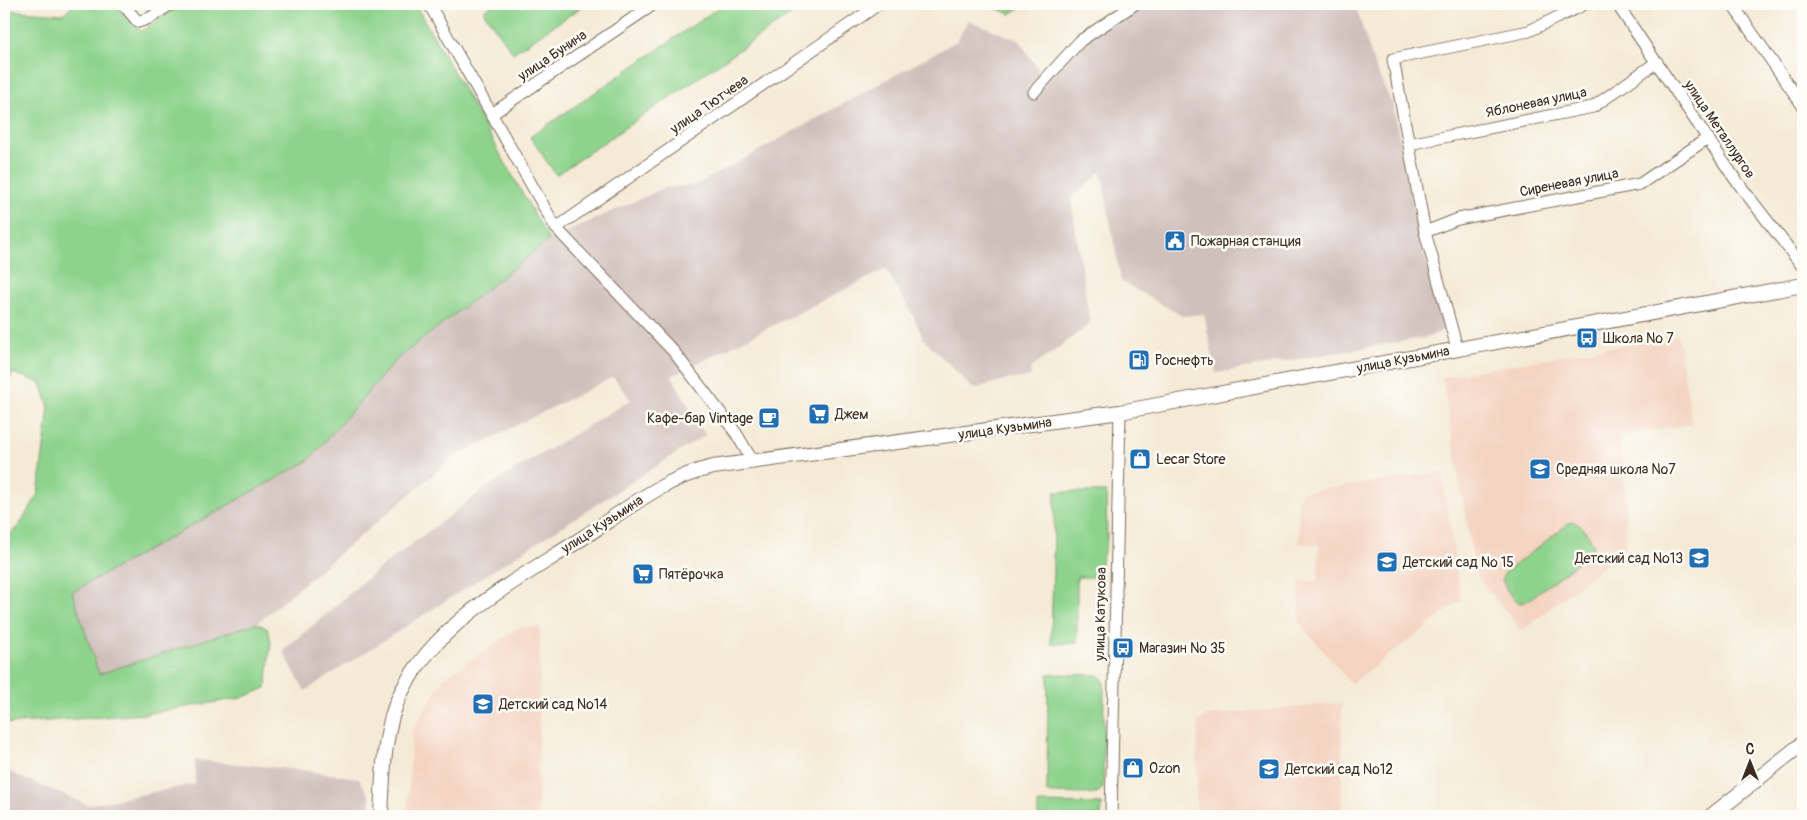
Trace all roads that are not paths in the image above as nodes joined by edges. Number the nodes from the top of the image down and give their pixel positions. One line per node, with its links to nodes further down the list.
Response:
1 (123, 4): 2 (street)
2 (171, 4)
3 (429, 4): 13 (street)
4 (654, 4): 13 (street, улица Бунина)
5 (879, 4): 16 (street, улица Тютчева)
6 (1134, 4): 11 (street)
7 (1585, 4): 15 (street)
8 (1617, 4): 10 (street, улица Металлургов)
9 (1732, 4): 12 (street)
10 (1656, 62): 14 (street, улица Металлургов); 15 (street, Яблоневая улица)
11 (1034, 92)
12 (1803, 106)
13 (492, 114): 16 (street)
14 (1708, 138): 17 (street, Сиреневая улица); 18 (street, улица Металлургов)
15 (1409, 144): 17 (street)
16 (556, 228): 22 (street)
17 (1425, 232): 20 (street)
18 (1803, 267)
19 (1803, 285): 20 (main road, улица Кузьмина)
20 (1457, 348): 21 (main road, улица Кузьмина)
21 (1120, 412): 22 (main road, улица Кузьмина); 25 (street, улица Катукова)
22 (753, 462): 24 (main road, улица Кузьмина)
23 (1803, 743): 26 (main road)
24 (381, 816)
25 (1111, 816)
26 (1711, 816)

